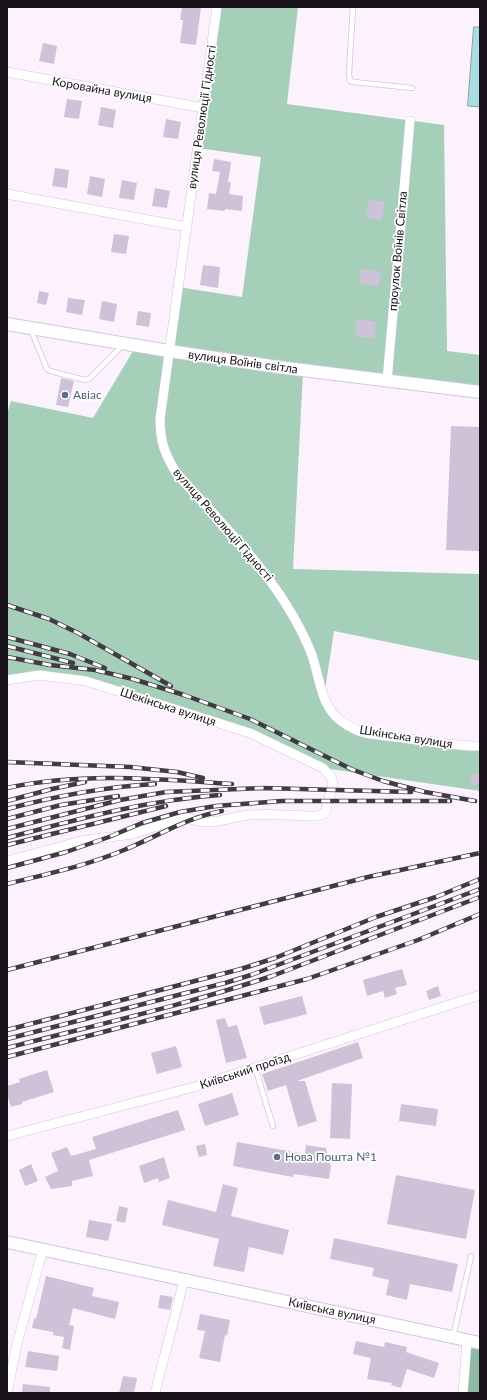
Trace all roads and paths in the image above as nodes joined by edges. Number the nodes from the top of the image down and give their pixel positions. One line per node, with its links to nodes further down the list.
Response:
1 (217, 7): 8 (street, вулиця Революції Гідності)
2 (354, 7): 4 (lane)
3 (7, 72): 5 (street, Коровайна вулиця)
4 (412, 88)
5 (198, 107)
6 (410, 121): 13 (street, проулок Воїнів Світла)
7 (7, 194): 8 (street)
8 (187, 227): 12 (street, вулиця Революції Гідності)
9 (7, 324): 10 (street, вулиця Воїнів світла)
10 (31, 328): 11 (street, вулиця Воїнів світла); 11 (lane)
11 (124, 344): 12 (street, вулиця Воїнів світла)
12 (169, 351): 13 (street, вулиця Воїнів світла); 16 (street, вулиця Революції Гідності)
13 (387, 381): 14 (street, вулиця Воїнів світла)
14 (480, 392)
15 (7, 680): 18 (street, Шекінська вулиця)
16 (324, 697): 17 (street, Шкінська вулиця)
17 (480, 746)
18 (7, 861)
19 (480, 995): 20 (street, Київський проїзд)
20 (256, 1067): 21 (lane); 22 (street, Київський проїзд)
21 (273, 1126)
22 (7, 1136)
23 (7, 1242): 24 (street, Київська вулиця)
24 (43, 1249): 26 (street, Київська вулиця); 30 (street)
25 (471, 1256): 27 (lane)
26 (184, 1280): 27 (street, Київська вулиця); 31 (street)
27 (453, 1337): 28 (street, Київська вулиця)
28 (467, 1340): 29 (street, Київська вулиця); 32 (street)
29 (480, 1343)
30 (7, 1393)
31 (155, 1393)
32 (463, 1393)

